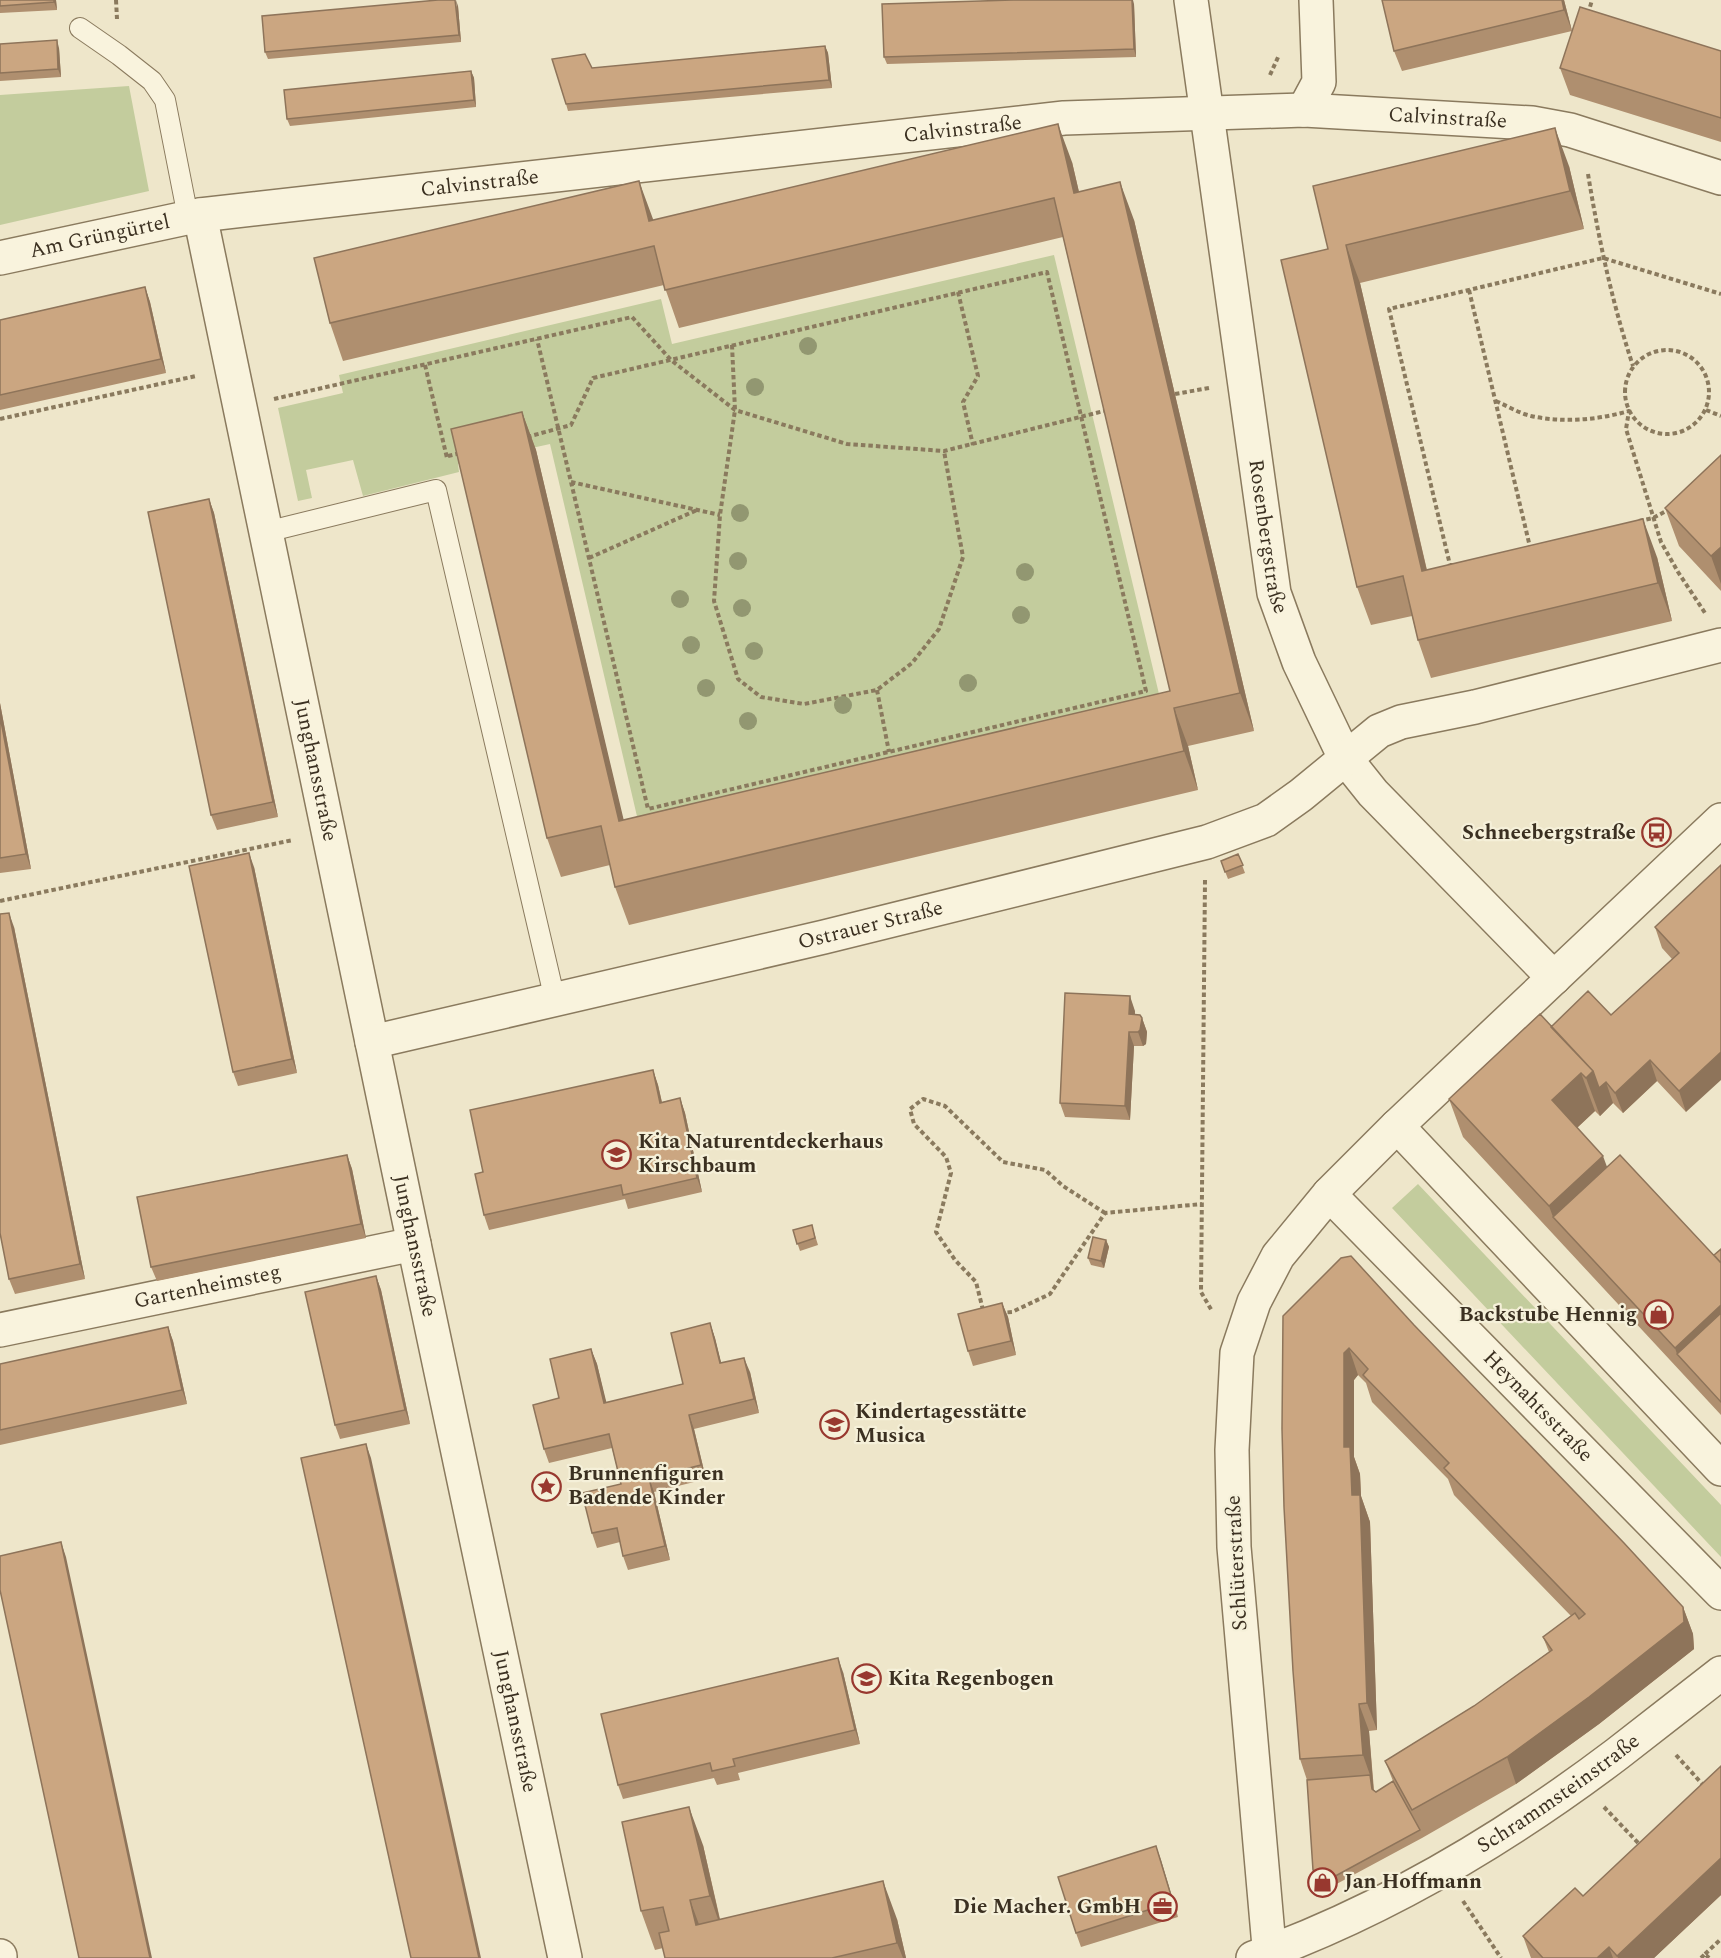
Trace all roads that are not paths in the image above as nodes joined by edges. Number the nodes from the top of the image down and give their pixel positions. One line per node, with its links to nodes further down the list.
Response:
1 (1191, 0): 5 (street, Rosenbergstraße)
2 (1316, 0): 4 (street)
3 (80, 28): 7 (lane)
4 (1304, 110): 5 (street, Calvinstraße); 6 (street, Calvinstraße)
5 (1207, 112): 7 (street, Calvinstraße); 11 (street, Rosenbergstraße)
6 (1721, 178)
7 (194, 216): 8 (street, Am Grüngürtel); 9 (street, Junghansstraße)
8 (0, 258)
9 (266, 532): 14 (lane); 15 (street, Junghansstraße)
10 (1715, 632): 11 (street)
11 (1345, 758): 13 (street, Rosenbergstraße); 14 (street, Ostrauer Straße)
12 (1721, 820): 13 (street)
13 (1554, 978): 16 (street)
14 (555, 1000): 15 (street, Ostrauer Straße)
15 (372, 1042): 18 (street, Junghansstraße)
16 (1397, 1126): 17 (street); 20 (street)
17 (1329, 1194): 21 (street, Heynahtsstraße); 23 (street, Schlüterstraße)
18 (414, 1244): 19 (street, Gartenheimsteg); 24 (street, Junghansstraße)
19 (0, 1330)
20 (1721, 1469)
21 (1721, 1593)
22 (1721, 1673): 23 (street, Schrammsteinstraße)
23 (1264, 1956)
24 (565, 1958)

